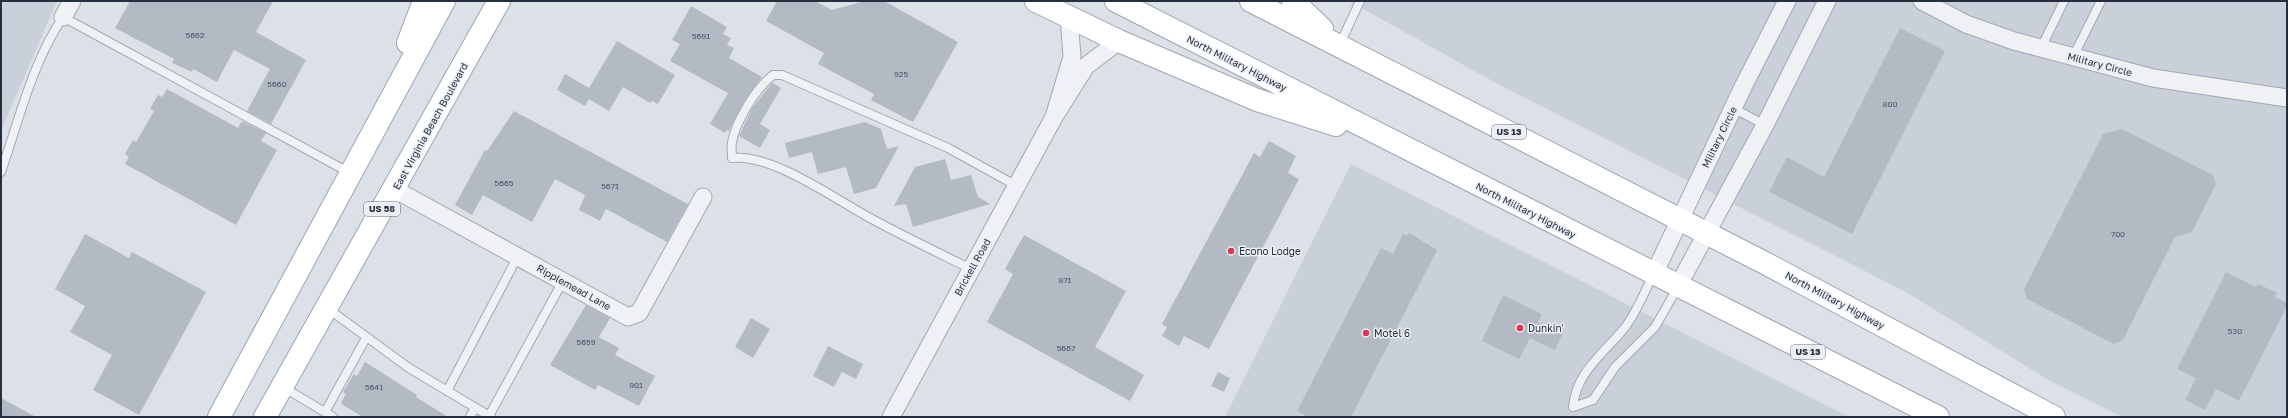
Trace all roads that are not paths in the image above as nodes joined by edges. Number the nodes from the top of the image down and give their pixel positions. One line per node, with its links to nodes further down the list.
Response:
1 (72, 1): 16 (street)
2 (424, 1): 23 (main road)
3 (444, 1): 23 (main road)
4 (499, 1): 32 (main road, East Virginia Beach Boulevard / US 58)
5 (1036, 1): 17 (main road)
6 (1116, 1): 28 (main road, North Military Highway / US 13)
7 (1251, 1): 20 (main road, North Military Highway / US 13)
8 (1293, 1): 20 (main road)
9 (1360, 1): 20 (lane)
10 (1787, 1): 25 (street, Military Circle)
11 (1827, 1): 18 (street)
12 (1837, 1): 18 (street)
13 (1922, 1): 21 (street, Military Circle)
14 (2064, 1): 21 (lane)
15 (2101, 1): 22 (lane)
16 (63, 17): 29 (lane); 30 (lane)
17 (1069, 17): 19 (main road); 26 (street, Brickell Road)
18 (1818, 20): 27 (street)
19 (1119, 41): 26 (street, Brickell Road); 28 (main road)
20 (1340, 44): 34 (main road, North Military Highway / US 13)
21 (2041, 48): 22 (street, Military Circle)
22 (2073, 57): 24 (street, Military Circle)
23 (390, 98): 30 (main road)
24 (2287, 98)
25 (1733, 108): 27 (lane); 34 (street, Military Circle)
26 (1054, 117): 31 (street, Brickell Road)
27 (1765, 125): 35 (street)
28 (1396, 144): 38 (main road, North Military Highway / US 13)
29 (1, 172)
30 (350, 173): 48 (main road)
31 (1017, 186): 37 (street, Brickell Road); 37 (lane)
32 (394, 189): 36 (street, Ripplemead Lane); 41 (main road, East Virginia Beach Boulevard / US 58)
33 (704, 197): 39 (street, Ripplemead Lane)
34 (1679, 219): 35 (main road, North Military Highway / US 13); 38 (street, Military Circle)
35 (1707, 233): 40 (street); 54 (main road, North Military Highway / US 13)
36 (518, 256): 39 (street, Ripplemead Lane); 44 (lane)
37 (971, 269): 52 (street, Brickell Road)
38 (1654, 274): 40 (main road, North Military Highway / US 13); 40 (lane)
39 (563, 281): 47 (lane)
40 (1678, 286): 53 (main road, North Military Highway / US 13)
41 (326, 308): 42 (lane); 43 (main road, East Virginia Beach Boulevard / US 58)
42 (366, 338): 44 (lane); 46 (lane)
43 (282, 386): 46 (lane); 49 (main road, East Virginia Beach Boulevard / US 58)
44 (447, 391): 45 (lane)
45 (475, 408): 47 (lane); 51 (lane)
46 (324, 412): 50 (lane)
47 (490, 416)
48 (219, 417)
49 (265, 417)
50 (333, 417)
51 (470, 417)
52 (891, 417)
53 (1938, 417)
54 (2054, 417)

